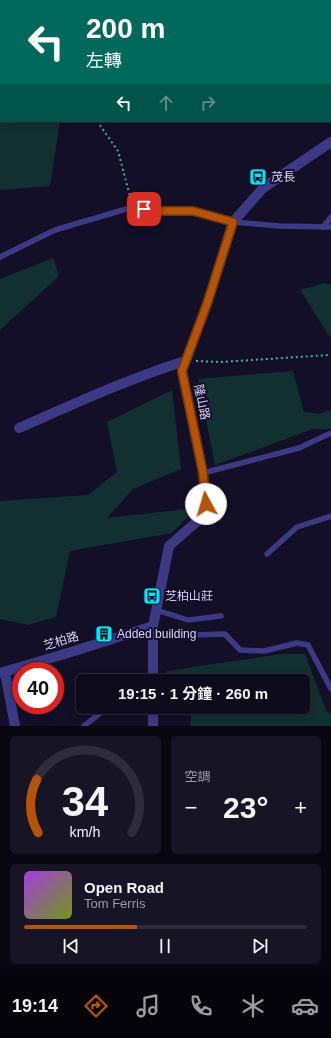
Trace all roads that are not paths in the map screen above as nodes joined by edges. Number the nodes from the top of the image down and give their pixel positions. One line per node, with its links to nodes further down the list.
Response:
1 (331, 142): 3 (street, 隆山路)
2 (331, 217): 4 (lane)
3 (233, 222): 4 (lane); 6 (lane); 7 (street, 隆山路)
4 (323, 227): 5 (lane)
5 (331, 227)
6 (0, 257)
7 (186, 361): 8 (street); 10 (street, 隆山路)
8 (19, 428)
9 (331, 433): 10 (lane)
10 (203, 473): 13 (street, 隆山路)
11 (331, 516): 12 (lane)
12 (267, 554)
13 (156, 610): 14 (lane); 15 (street, 隆山路)
14 (221, 616)
15 (153, 631): 16 (street, 芝柏路); 17 (street, 隆山路); 18 (lane)
16 (2, 672): 21 (street)
17 (152, 674)
18 (331, 689)
19 (99, 714): 22 (lane)
20 (153, 714): 23 (street)
21 (15, 726)
22 (84, 726)
23 (153, 726)

